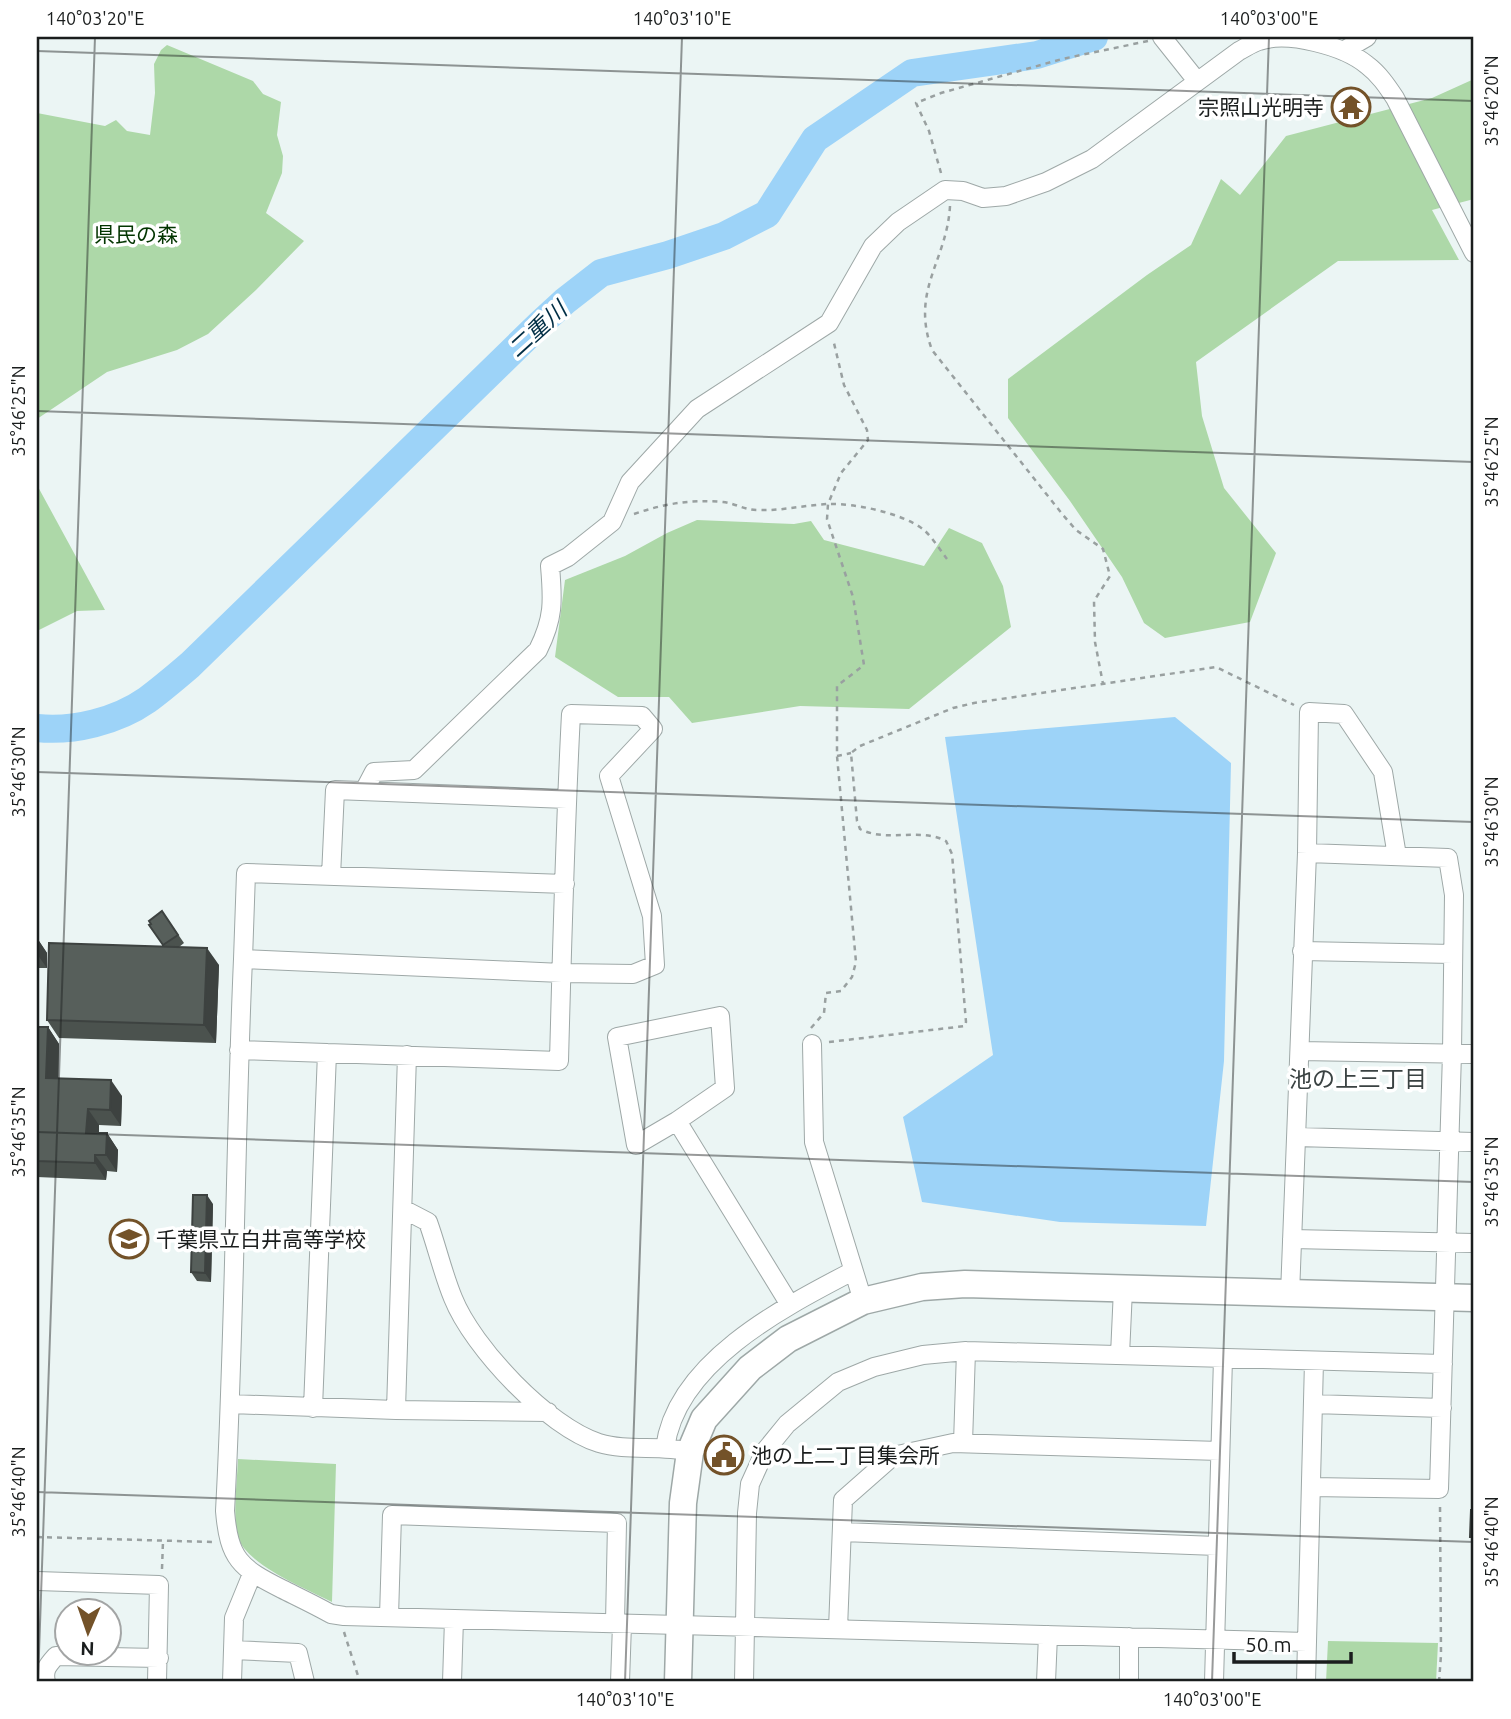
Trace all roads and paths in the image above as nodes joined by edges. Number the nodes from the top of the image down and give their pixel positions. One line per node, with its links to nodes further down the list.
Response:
1 (1367, 37): 3 (street)
2 (1158, 38): 4 (street); 5 (path)
3 (1343, 51): 4 (street); 6 (street)
4 (1197, 81): 5 (street)
5 (945, 190): 7 (street); 11 (path)
6 (1474, 253)
7 (829, 323): 8 (path); 9 (street)
8 (828, 504): 9 (path); 10 (path); 14 (path)
9 (612, 522): 15 (street)
10 (947, 559)
11 (1103, 684): 12 (path); 13 (path)
12 (1309, 712): 17 (street); 18 (street)
13 (851, 753): 14 (path); 25 (path)
14 (837, 756): 25 (path)
15 (364, 791): 16 (street); 19 (street)
16 (567, 799): 20 (street); 24 (street)
17 (1307, 853): 18 (street); 21 (street)
18 (1397, 856): 22 (street)
19 (331, 876): 20 (street); 23 (street)
20 (565, 884): 24 (street)
21 (1303, 951): 22 (street); 27 (street)
22 (1453, 954): 29 (street)
23 (243, 959): 24 (street); 26 (street)
24 (562, 973): 31 (street)
25 (812, 1044): 40 (street)
26 (239, 1049): 28 (street); 52 (street)
27 (1300, 1051): 29 (street); 33 (street)
28 (327, 1053): 31 (street); 54 (street)
29 (1452, 1053): 30 (street); 34 (street)
30 (1474, 1054)
31 (407, 1055): 36 (street)
32 (677, 1121): 32 (street); 46 (street)
33 (1297, 1137): 34 (street); 37 (street)
34 (1449, 1141): 35 (street); 38 (street)
35 (1474, 1142)
36 (403, 1209): 56 (street); 57 (street)
37 (1292, 1239): 38 (street); 42 (street)
38 (1446, 1242): 39 (street); 43 (street)
39 (1474, 1242)
40 (853, 1271): 45 (street); 46 (street)
41 (1123, 1289): 42 (street); 45 (street); 48 (street)
42 (1290, 1294): 43 (street)
43 (1445, 1297): 44 (street); 51 (street)
44 (1474, 1298)
45 (863, 1301): 59 (street)
46 (790, 1305): 59 (street)
47 (966, 1350): 48 (street); 58 (street); 76 (street)
48 (1120, 1355): 49 (street)
49 (1223, 1358): 50 (street); 60 (street)
50 (1314, 1361): 51 (street); 53 (street)
51 (1443, 1364): 55 (street)
52 (231, 1404): 54 (street); 68 (street)
53 (1313, 1404): 55 (street); 61 (street)
54 (313, 1408): 56 (street)
55 (1442, 1408): 62 (street)
56 (396, 1410): 57 (street)
57 (548, 1412): 59 (street)
58 (963, 1443): 60 (street); 63 (street)
59 (677, 1450): 75 (street)
60 (1220, 1451): 67 (street)
61 (1311, 1486): 62 (street); 81 (street)
62 (1439, 1489): 97 (path)
63 (842, 1532): 67 (street); 77 (street)
64 (37, 1536): 65 (path)
65 (163, 1541): 66 (path); 70 (path)
66 (216, 1542)
67 (1217, 1546): 80 (street)
68 (252, 1574): 71 (street); 82 (street)
69 (37, 1581): 70 (street)
70 (159, 1585): 83 (street)
71 (331, 1614): 72 (street); 88 (path)
72 (389, 1617): 73 (street); 74 (street)
73 (454, 1619): 74 (street); 89 (street)
74 (618, 1624): 75 (street); 90 (street)
75 (680, 1624): 76 (street); 91 (street)
76 (747, 1626): 77 (street); 92 (street)
77 (838, 1629): 78 (street)
78 (1048, 1635): 79 (street); 93 (street)
79 (1129, 1637): 80 (street); 94 (street)
80 (1215, 1640): 81 (street); 95 (street)
81 (1307, 1642): 96 (street)
82 (233, 1650): 86 (street); 87 (street)
83 (159, 1658): 84 (street); 85 (street)
84 (46, 1682)
85 (157, 1682)
86 (232, 1682)
87 (305, 1682)
88 (360, 1682)
89 (452, 1682)
90 (620, 1682)
91 (678, 1682)
92 (744, 1682)
93 (1046, 1682)
94 (1129, 1682)
95 (1214, 1682)
96 (1306, 1682)
97 (1439, 1682)

